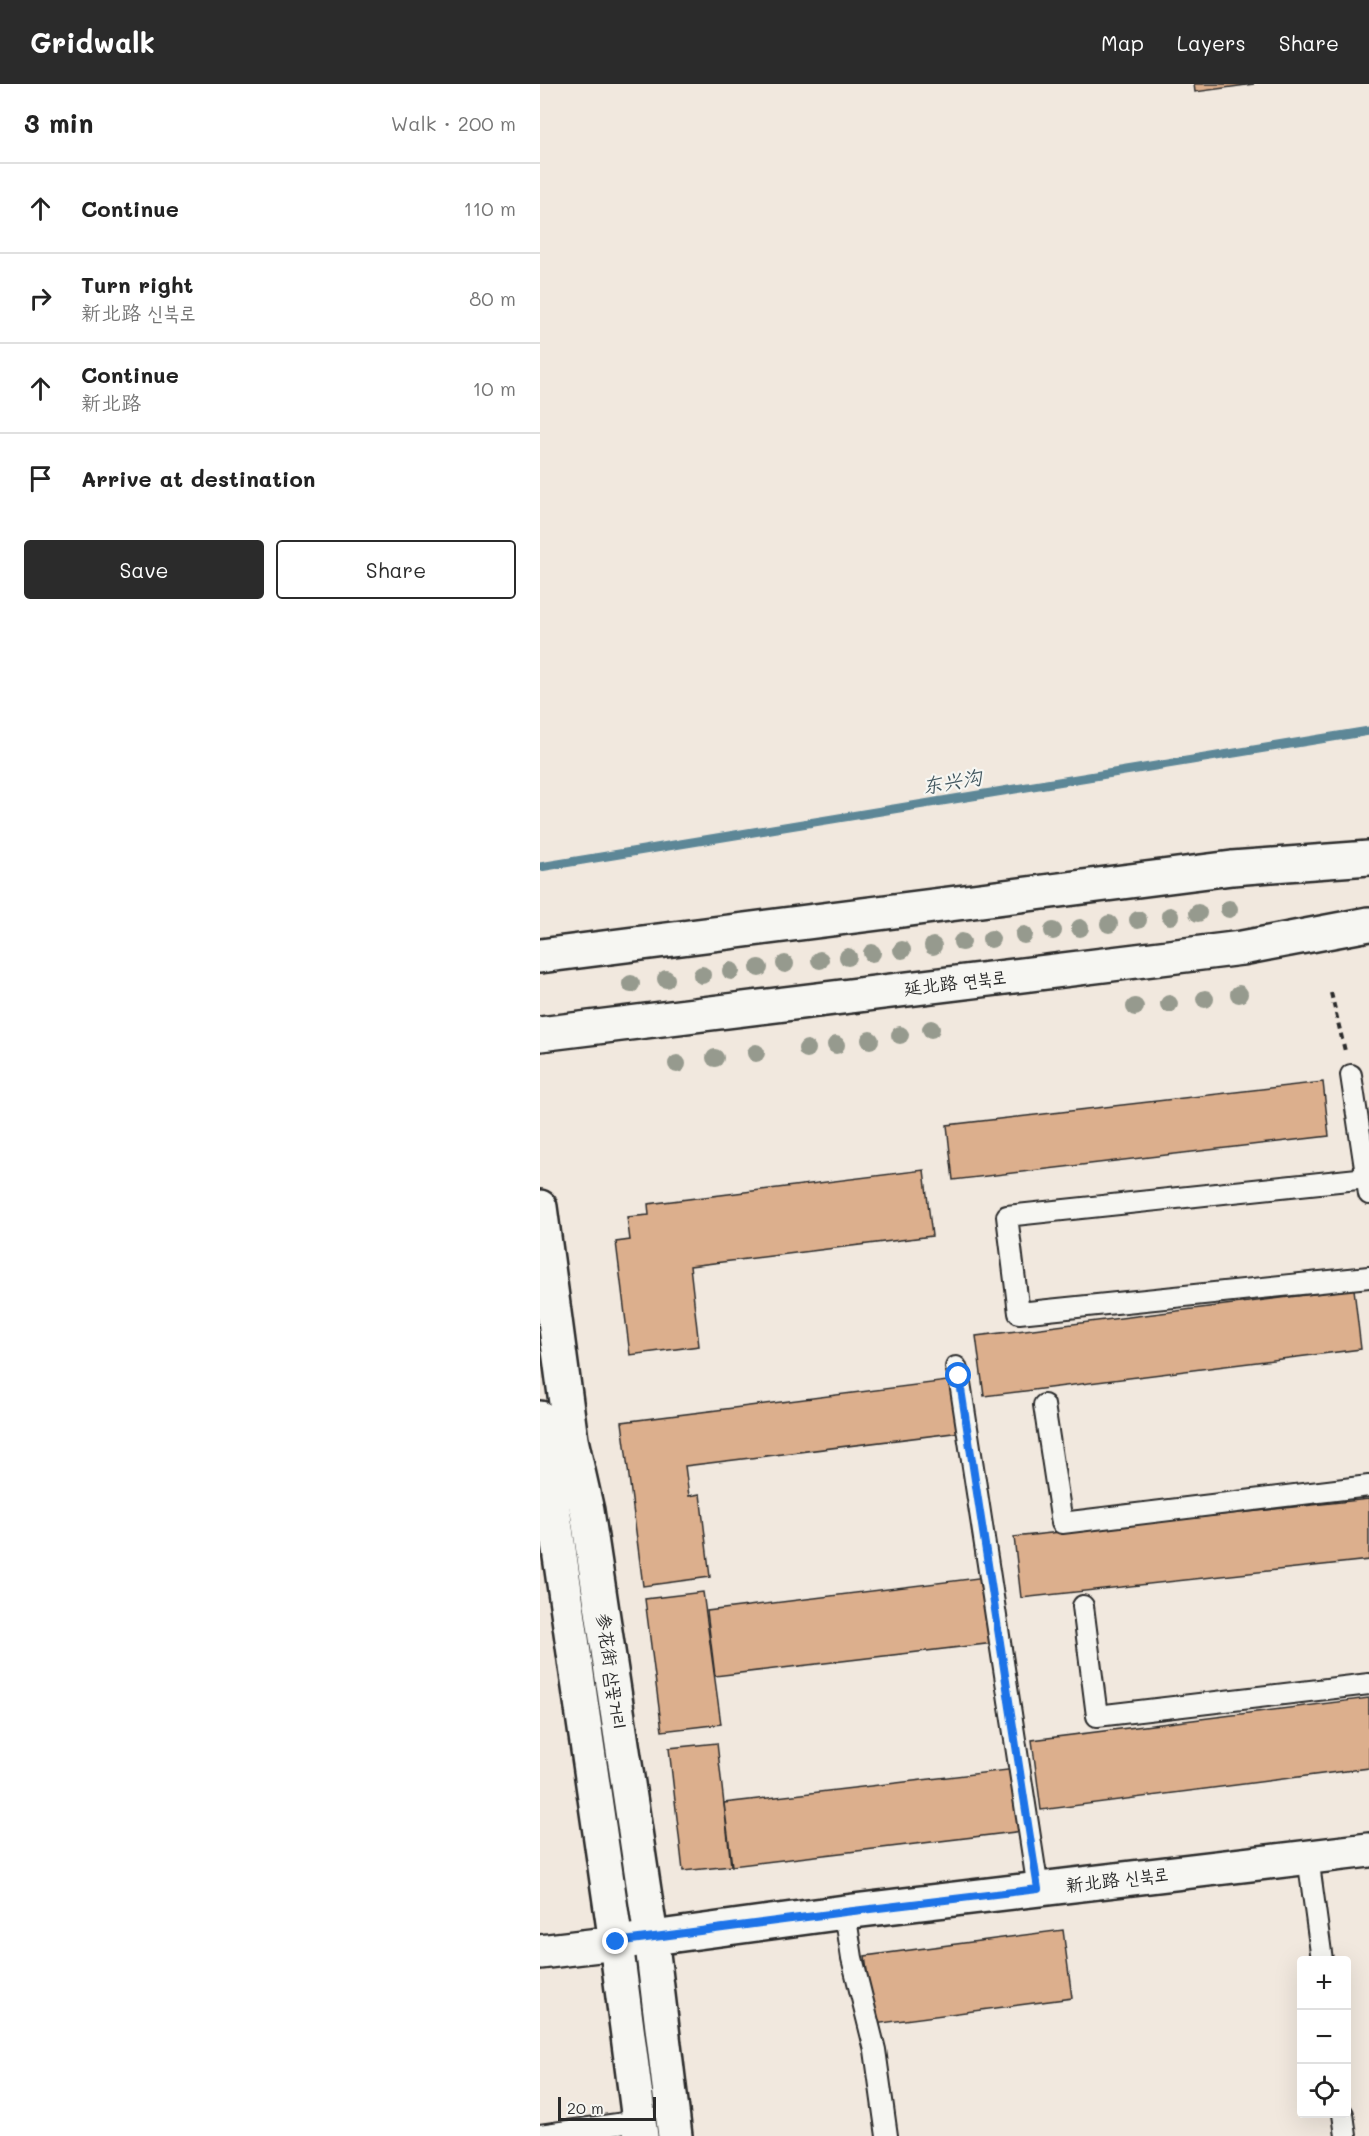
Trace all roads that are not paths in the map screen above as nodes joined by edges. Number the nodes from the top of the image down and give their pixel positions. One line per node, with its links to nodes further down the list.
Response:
1 (1369, 858): 3 (main road)
2 (1369, 924): 4 (main road, 延北路 연북로)
3 (540, 956)
4 (540, 1034)
5 (1351, 1074): 6 (lane)
6 (1368, 1186): 8 (lane)
7 (540, 1207): 19 (main road, 参花街 삼꽃거리)
8 (1369, 1277)
9 (956, 1367): 17 (lane)
10 (1044, 1405): 12 (lane)
11 (540, 1418): 20 (main road, 参花街 삼꽃거리)
12 (1369, 1486)
13 (1083, 1606): 14 (lane)
14 (1369, 1684)
15 (1369, 1850): 16 (main road, 新北路 신북로)
16 (1308, 1857): 17 (main road, 新北路 신북로); 22 (lane)
17 (1038, 1889): 18 (main road, 新北路 신북로)
18 (845, 1912): 19 (main road, 新北路 신북로); 27 (lane)
19 (651, 1937): 20 (main road, 新北路 신북로); 26 (main road, 参花街 삼꽃거리)
20 (616, 1942): 21 (main road, 新北路 신북로); 24 (main road, 参花街 삼꽃거리)
21 (540, 1952)
22 (1321, 1956)
23 (1344, 2118): 28 (lane)
24 (640, 2129): 25 (lane)
25 (540, 2135)
26 (675, 2136)
27 (887, 2136)
28 (1346, 2136)

